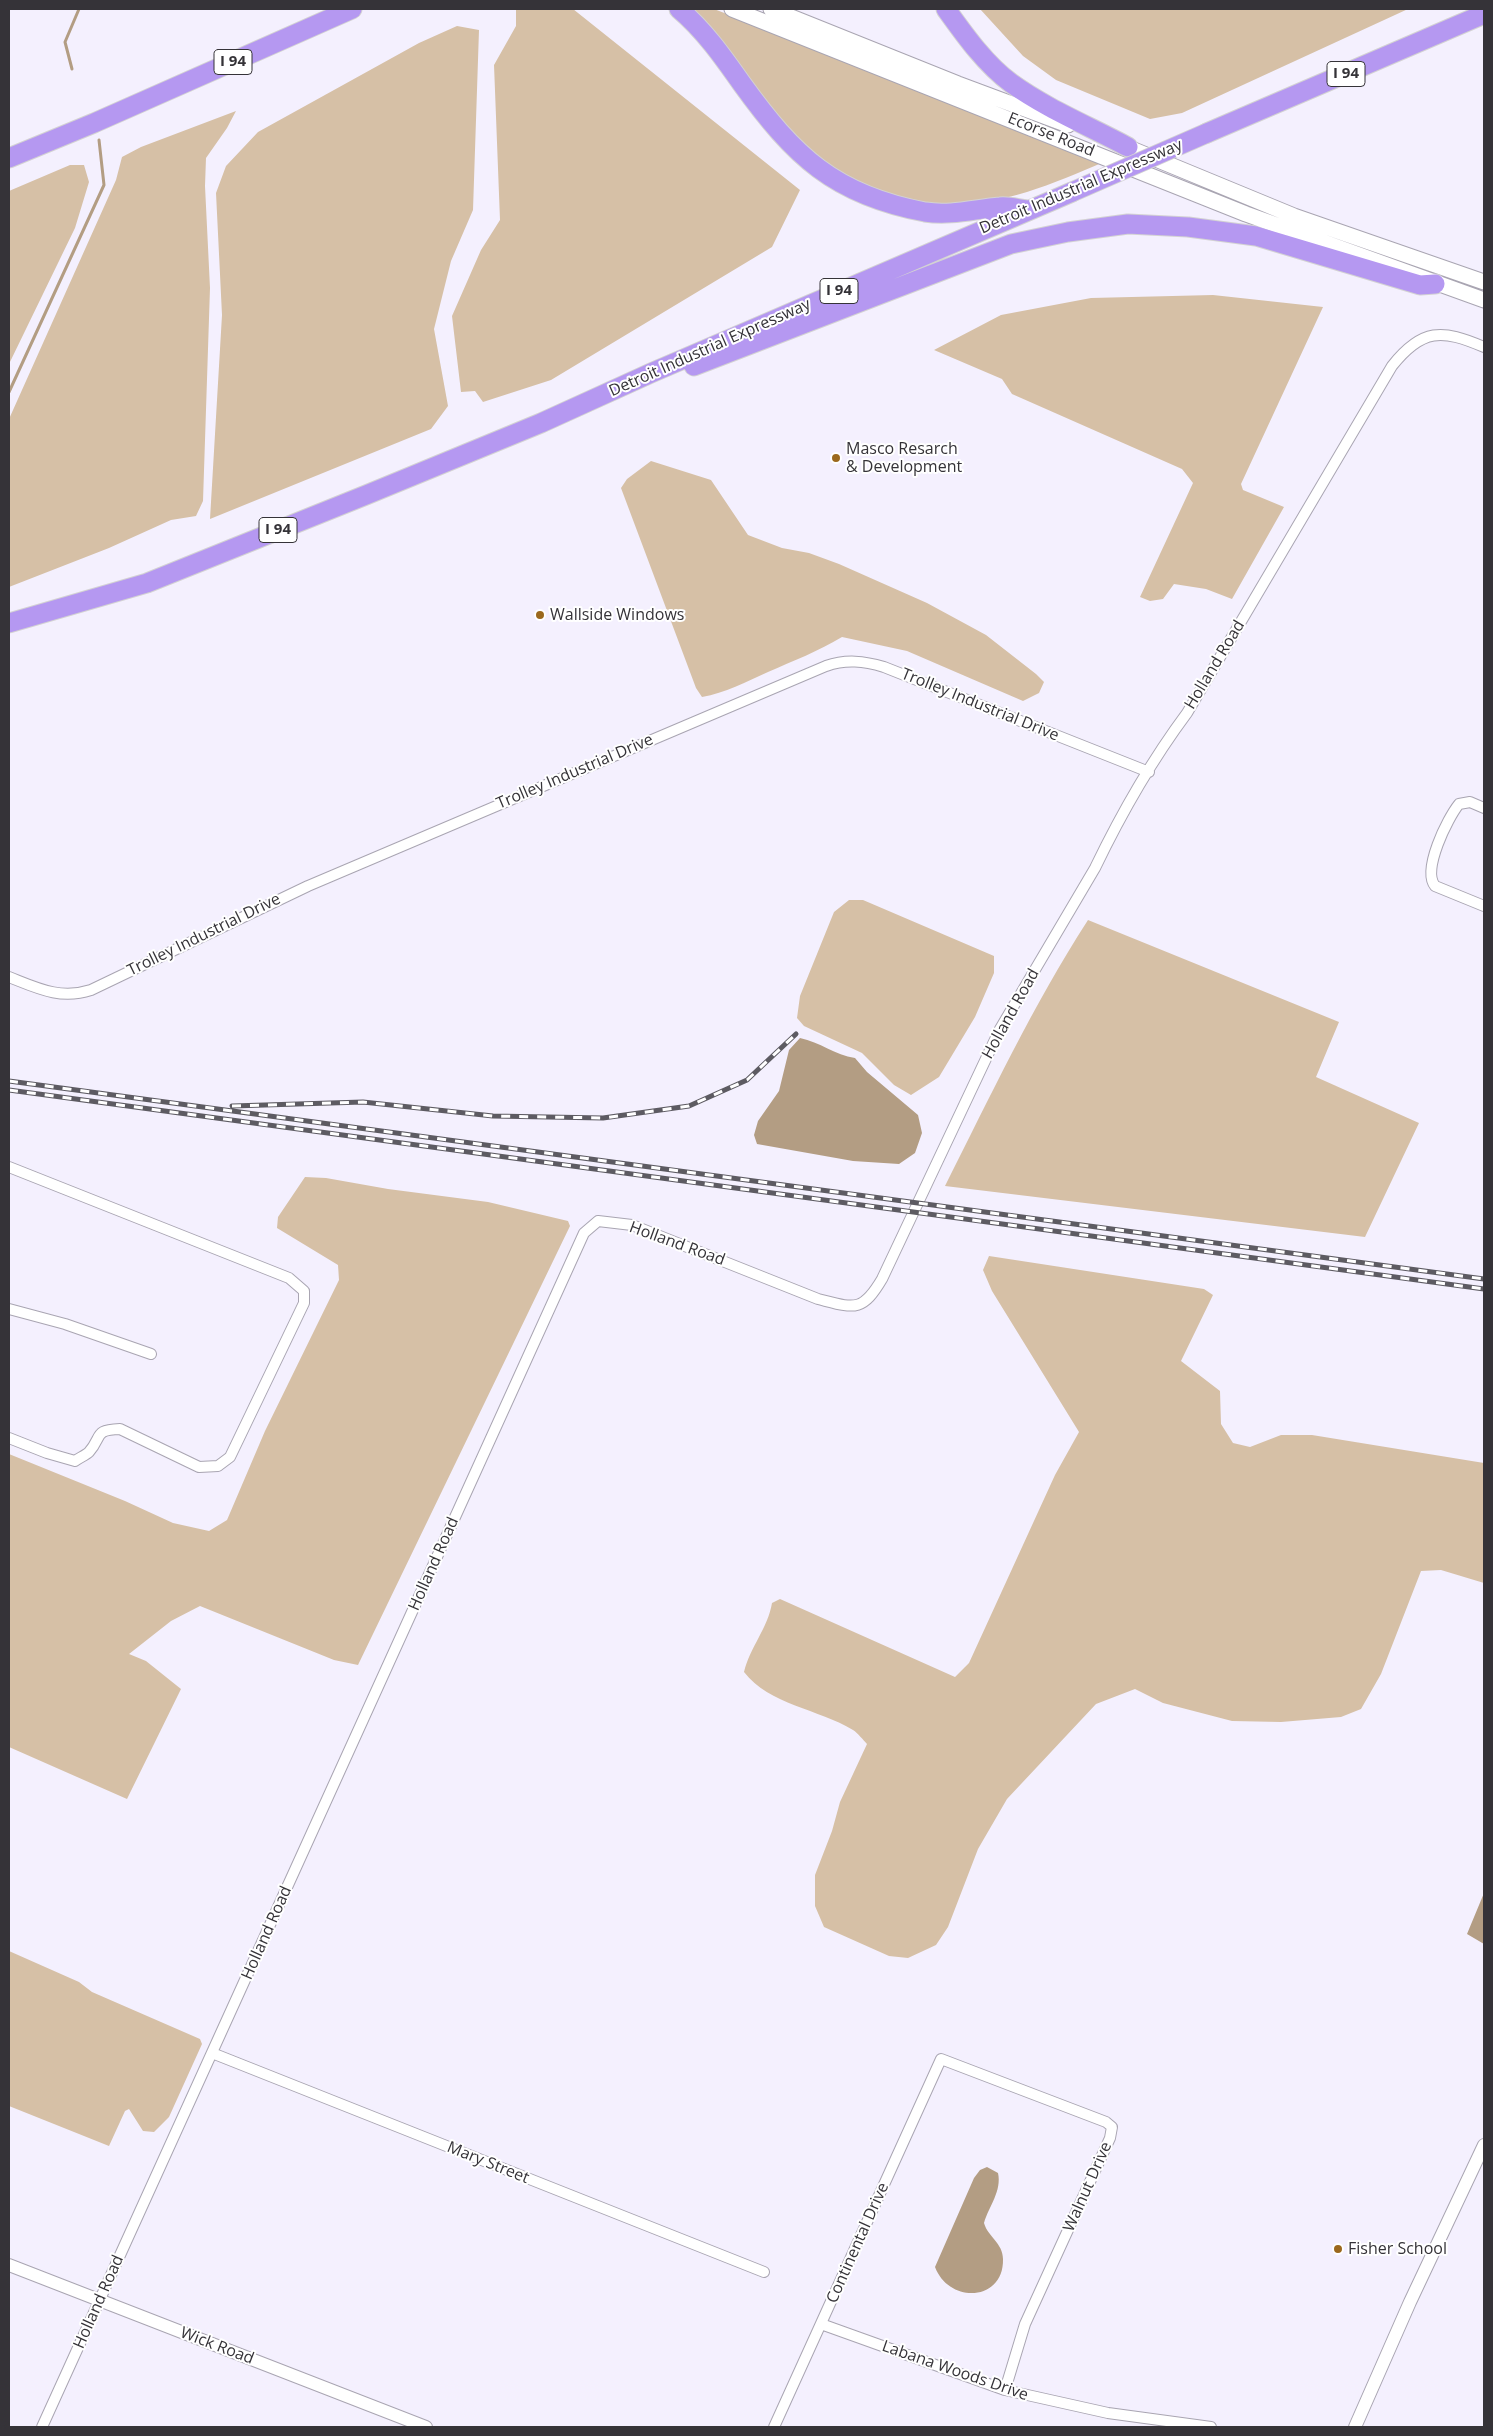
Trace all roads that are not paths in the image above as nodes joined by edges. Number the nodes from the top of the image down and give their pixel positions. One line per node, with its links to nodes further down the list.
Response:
1 (352, 9): 8 (highway, I 94)
2 (678, 9): 9 (highway)
3 (732, 9): 11 (main road, Ecorse Road)
4 (771, 9): 7 (main road, Ecorse Road)
5 (946, 9): 7 (highway)
6 (1484, 14): 9 (highway, Detroit Industrial Expressway / I 94, bridge)
7 (1128, 147): 10 (main road, Ecorse Road)
8 (9, 158)
9 (1028, 210): 14 (highway, Detroit Industrial Expressway / I 94)
10 (1484, 282)
11 (1435, 284): 12 (main road, Ecorse Road); 14 (highway)
12 (1484, 300)
13 (1484, 346): 16 (street, Holland Road)
14 (650, 373): 15 (highway, Detroit Industrial Expressway / I 94)
15 (9, 623)
16 (1148, 772): 19 (street, Trolley Industrial Drive); 24 (street, Holland Road)
17 (1484, 808): 18 (street)
18 (1484, 906)
19 (9, 977)
20 (9, 1167): 23 (street)
21 (9, 1309): 22 (street)
22 (151, 1354)
23 (9, 1438)
24 (212, 2053): 28 (street, Mary Street); 29 (street, Holland Road)
25 (940, 2059): 30 (street, Continental Drive); 31 (street, Walnut Drive)
26 (1484, 2145): 36 (street)
27 (9, 2265): 29 (street, Wick Road)
28 (764, 2272)
29 (100, 2300): 32 (street, Holland Road); 33 (street, Wick Road)
30 (822, 2324): 31 (street, Labana Woods Drive); 34 (street, Continental Drive)
31 (1005, 2390): 35 (street, Labana Woods Drive)
32 (42, 2427)
33 (426, 2427)
34 (774, 2427)
35 (1211, 2427)
36 (1355, 2427)

